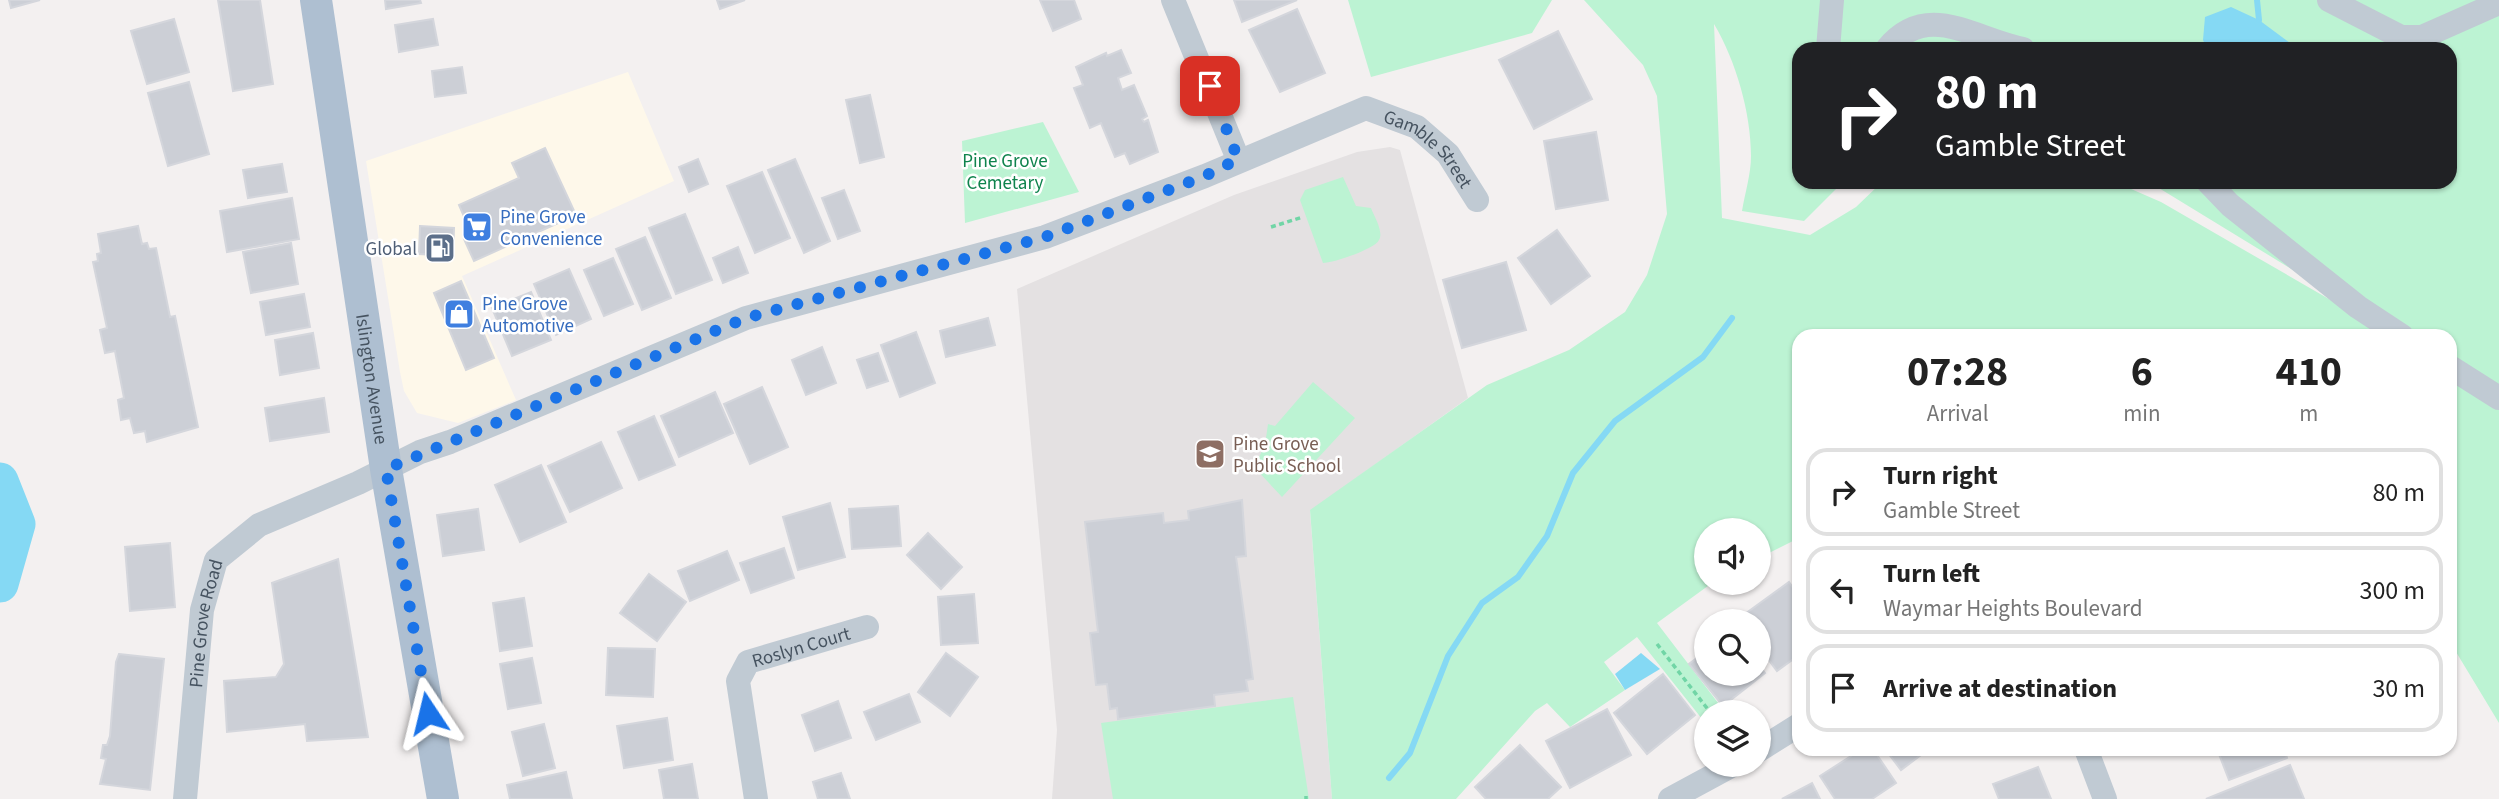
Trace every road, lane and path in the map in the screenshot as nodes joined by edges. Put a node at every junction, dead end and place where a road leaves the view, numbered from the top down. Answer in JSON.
{"nodes":[{"id":1,"x":316,"y":0,"type":"edge"},
{"id":2,"x":1173,"y":0,"type":"edge"},
{"id":3,"x":1832,"y":0,"type":"edge"},
{"id":4,"x":2329,"y":0,"type":"edge"},
{"id":5,"x":2499,"y":3,"type":"edge"},
{"id":6,"x":1829,"y":42,"type":"edge"},
{"id":7,"x":1892,"y":42,"type":"edge"},
{"id":8,"x":2001,"y":42,"type":"edge"},
{"id":9,"x":1238,"y":159,"type":"junction"},
{"id":10,"x":2215,"y":189,"type":"edge"},
{"id":11,"x":1477,"y":200,"type":"dead end"},
{"id":12,"x":1303,"y":217,"type":"dead end"},
{"id":13,"x":1271,"y":227,"type":"dead end"},
{"id":14,"x":2392,"y":329,"type":"edge"},
{"id":15,"x":2457,"y":371,"type":"edge"},
{"id":16,"x":2499,"y":398,"type":"edge"},
{"id":17,"x":386,"y":469,"type":"junction"},
{"id":18,"x":867,"y":627,"type":"dead end"},
{"id":19,"x":1657,"y":644,"type":"dead end"},
{"id":20,"x":1701,"y":700,"type":"edge"},
{"id":21,"x":1792,"y":729,"type":"edge"},
{"id":22,"x":1771,"y":742,"type":"edge"},
{"id":23,"x":2089,"y":756,"type":"edge"},
{"id":24,"x":1711,"y":777,"type":"edge"},
{"id":25,"x":185,"y":799,"type":"edge"},
{"id":26,"x":443,"y":799,"type":"edge"},
{"id":27,"x":756,"y":799,"type":"edge"},
{"id":28,"x":1670,"y":799,"type":"edge"},
{"id":29,"x":2105,"y":799,"type":"edge"}],
"edges":[{"from":1,"to":17,"type":"main road","name":"Islington Avenue"},
{"from":2,"to":9,"type":"street"},
{"from":3,"to":6,"type":"street"},
{"from":4,"to":5,"type":"street"},
{"from":7,"to":8,"type":"street"},
{"from":9,"to":11,"type":"street","name":"Gamble Street"},
{"from":9,"to":17,"type":"street","name":"Gamble Street"},
{"from":10,"to":14,"type":"street"},
{"from":12,"to":13,"type":"path"},
{"from":15,"to":16,"type":"street"},
{"from":17,"to":25,"type":"street","name":"Pine Grove Road"},
{"from":17,"to":26,"type":"main road","name":"Islington Avenue"},
{"from":18,"to":27,"type":"street","name":"Roslyn Court"},
{"from":19,"to":20,"type":"path"},
{"from":21,"to":22,"type":"street"},
{"from":23,"to":29,"type":"street"},
{"from":24,"to":28,"type":"street"}]}
